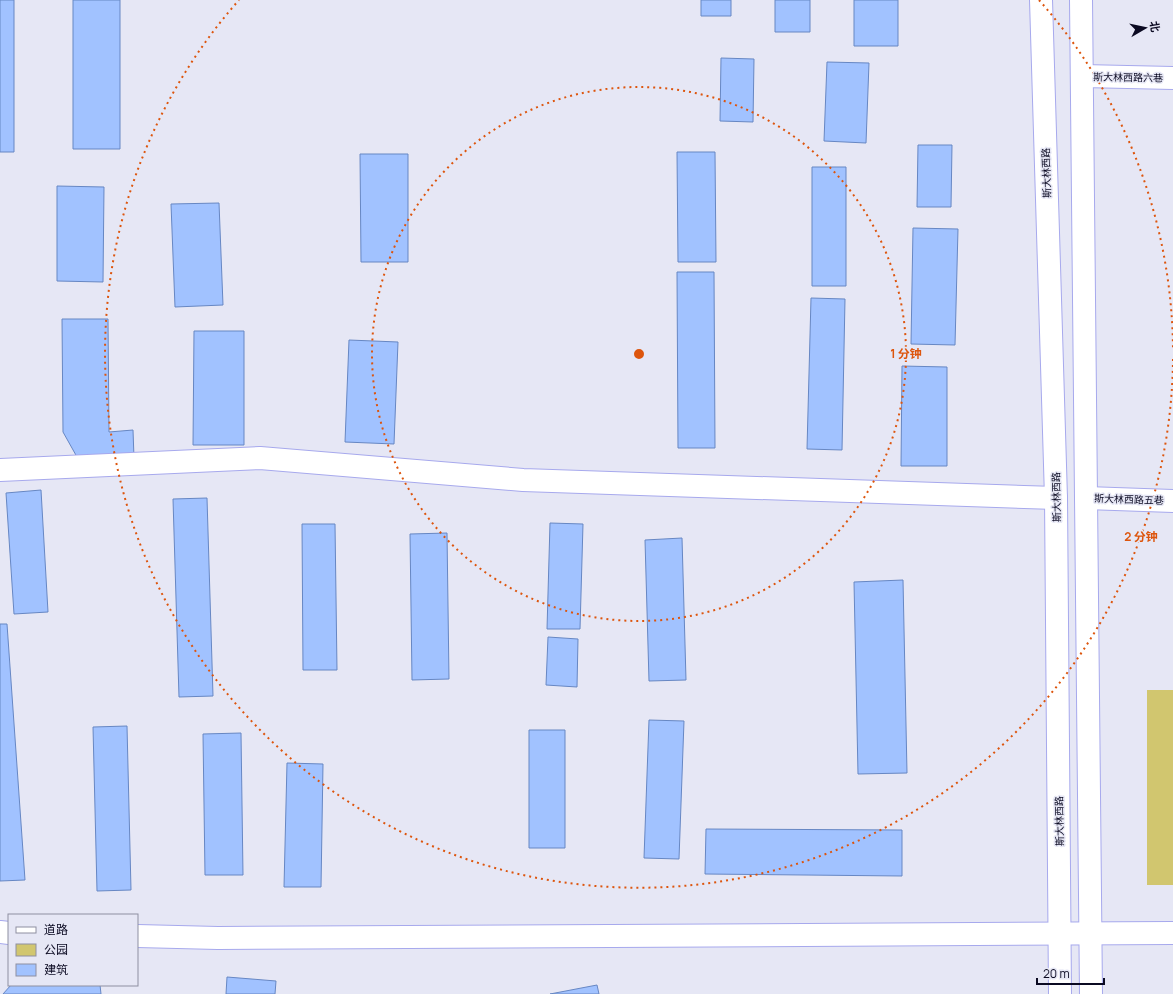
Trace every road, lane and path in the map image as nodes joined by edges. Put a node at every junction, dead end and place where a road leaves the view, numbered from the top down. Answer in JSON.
{"nodes":[{"id":1,"x":1041,"y":0,"type":"edge"},
{"id":2,"x":1081,"y":0,"type":"edge"},
{"id":3,"x":1082,"y":76,"type":"junction"},
{"id":4,"x":1173,"y":78,"type":"edge"},
{"id":5,"x":0,"y":470,"type":"edge"},
{"id":6,"x":1056,"y":498,"type":"junction"},
{"id":7,"x":1086,"y":498,"type":"junction"},
{"id":8,"x":1173,"y":501,"type":"edge"},
{"id":9,"x":1091,"y":933,"type":"junction"},
{"id":10,"x":1060,"y":934,"type":"junction"},
{"id":11,"x":1173,"y":934,"type":"edge"},
{"id":12,"x":138,"y":936,"type":"edge"},
{"id":13,"x":1060,"y":994,"type":"edge"},
{"id":14,"x":1091,"y":994,"type":"edge"}],
"edges":[{"from":1,"to":6,"type":"street","name":"斯大林西路"},
{"from":2,"to":3,"type":"street"},
{"from":3,"to":4,"type":"street","name":"斯大林西路六巷"},
{"from":3,"to":7,"type":"street"},
{"from":5,"to":6,"type":"street"},
{"from":6,"to":10,"type":"street","name":"斯大林西路"},
{"from":7,"to":8,"type":"street","name":"斯大林西路五巷"},
{"from":7,"to":9,"type":"street"},
{"from":9,"to":10,"type":"street"},
{"from":9,"to":11,"type":"street"},
{"from":9,"to":14,"type":"street"},
{"from":10,"to":12,"type":"street"},
{"from":10,"to":13,"type":"street","name":"斯大林西路"}]}
